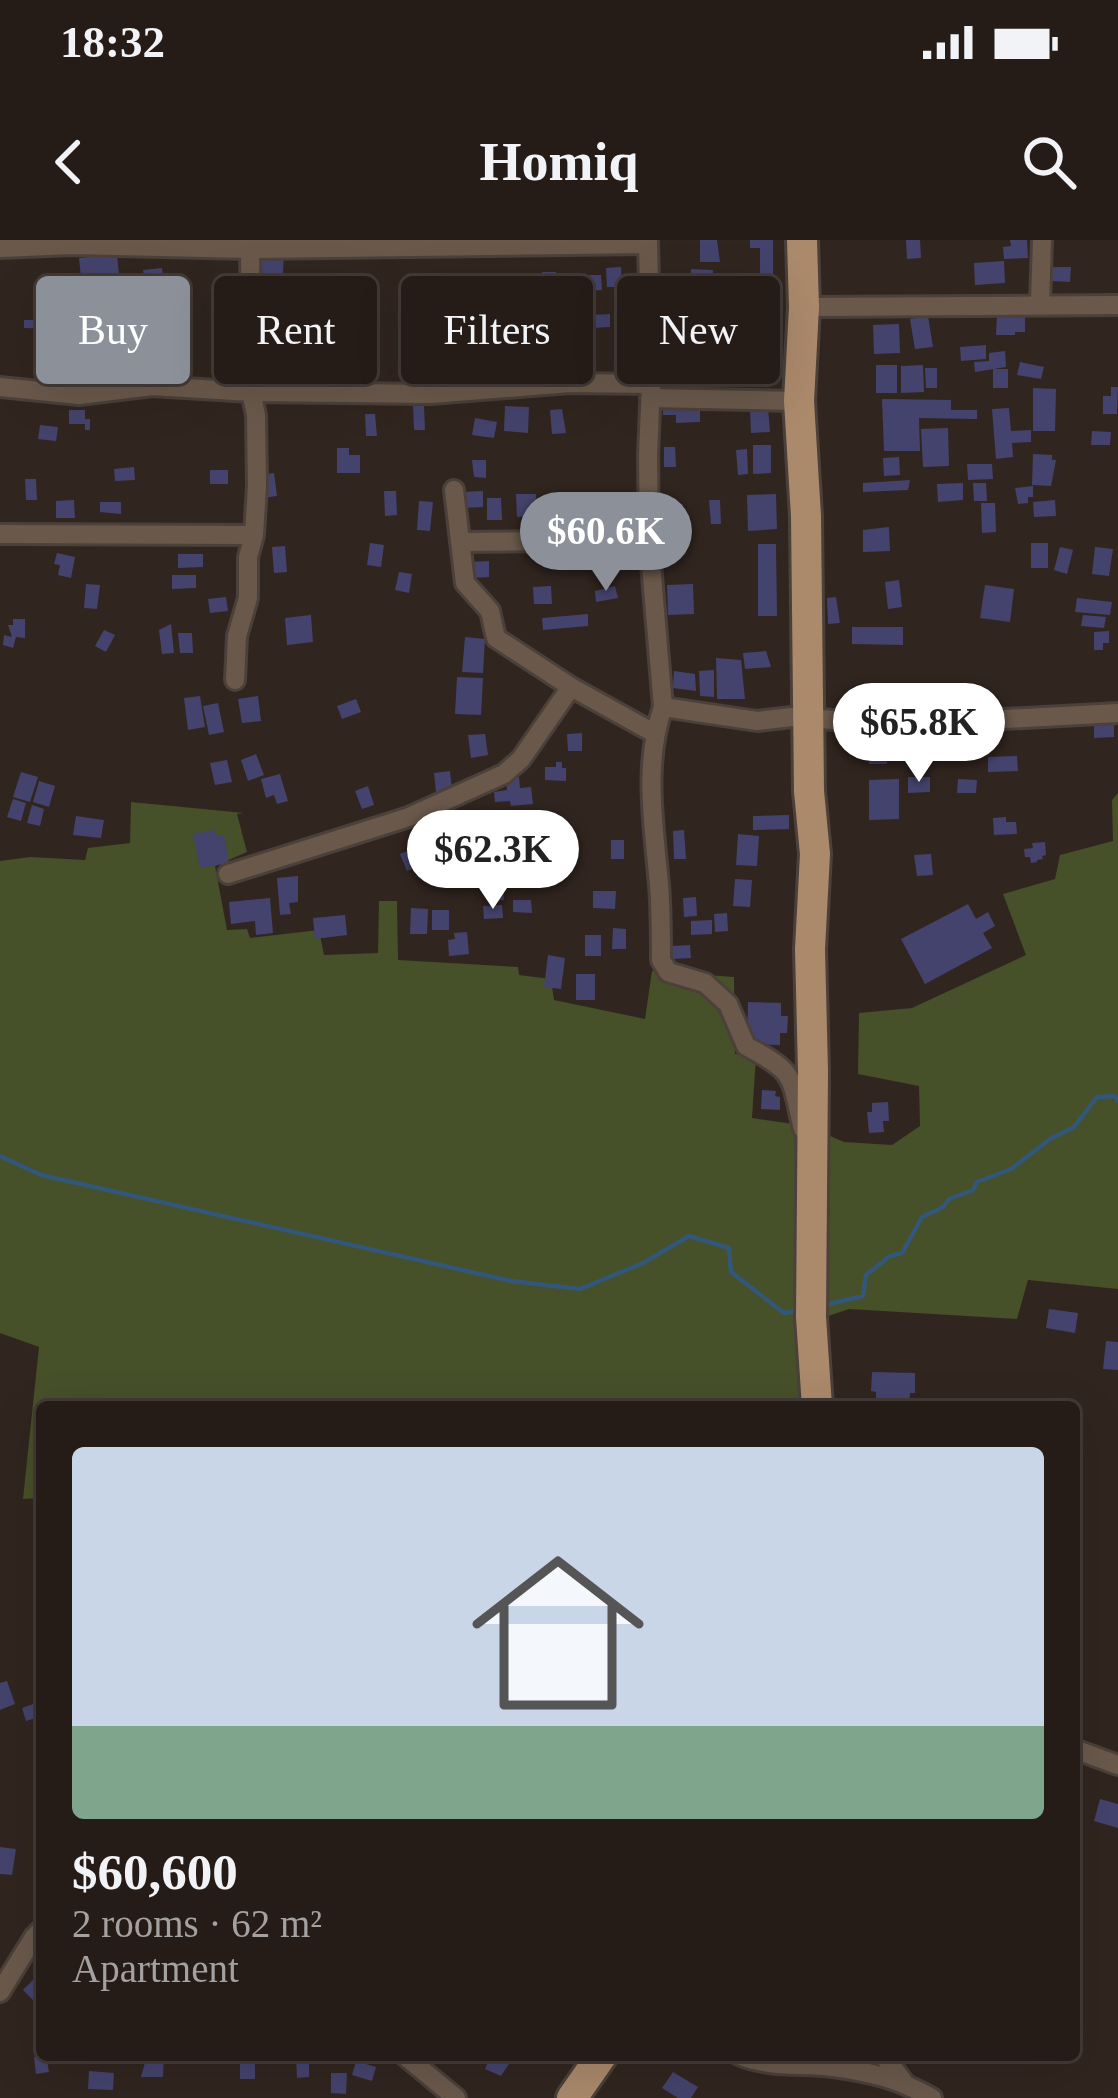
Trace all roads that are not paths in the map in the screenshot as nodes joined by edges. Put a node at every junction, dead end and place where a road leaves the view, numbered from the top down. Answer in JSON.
{"nodes":[{"id":1,"x":802,"y":240,"type":"edge"},
{"id":2,"x":1042,"y":240,"type":"edge"},
{"id":3,"x":648,"y":242,"type":"edge"},
{"id":4,"x":250,"y":245,"type":"edge"},
{"id":5,"x":0,"y":248,"type":"edge"},
{"id":6,"x":1040,"y":305,"type":"junction"},
{"id":7,"x":1118,"y":305,"type":"edge"},
{"id":8,"x":804,"y":307,"type":"junction"},
{"id":9,"x":0,"y":387,"type":"edge"},
{"id":10,"x":651,"y":391,"type":"junction"},
{"id":11,"x":251,"y":392,"type":"junction"},
{"id":12,"x":799,"y":401,"type":"junction"},
{"id":13,"x":454,"y":490,"type":"dead end"},
{"id":14,"x":0,"y":534,"type":"edge"},
{"id":15,"x":254,"y":535,"type":"junction"},
{"id":16,"x":649,"y":540,"type":"junction"},
{"id":17,"x":460,"y":542,"type":"junction"},
{"id":18,"x":235,"y":680,"type":"dead end"},
{"id":19,"x":571,"y":687,"type":"junction"},
{"id":20,"x":663,"y":707,"type":"junction"},
{"id":21,"x":1118,"y":713,"type":"edge"},
{"id":22,"x":808,"y":719,"type":"junction"},
{"id":23,"x":654,"y":733,"type":"junction"},
{"id":24,"x":228,"y":874,"type":"dead end"},
{"id":25,"x":811,"y":1162,"type":"junction"},
{"id":26,"x":817,"y":1401,"type":"edge"},
{"id":27,"x":1080,"y":1751,"type":"edge"},
{"id":28,"x":1118,"y":1765,"type":"edge"},
{"id":29,"x":36,"y":1935,"type":"edge"},
{"id":30,"x":0,"y":1992,"type":"edge"},
{"id":31,"x":411,"y":2061,"type":"edge"},
{"id":32,"x":598,"y":2061,"type":"edge"},
{"id":33,"x":754,"y":2061,"type":"edge"},
{"id":34,"x":889,"y":2061,"type":"edge"},
{"id":35,"x":903,"y":2080,"type":"junction"},
{"id":36,"x":456,"y":2098,"type":"edge"},
{"id":37,"x":572,"y":2098,"type":"edge"},
{"id":38,"x":932,"y":2098,"type":"edge"}],
"edges":[{"from":1,"to":8,"type":"main road"},
{"from":2,"to":6,"type":"street"},
{"from":3,"to":4,"type":"street"},
{"from":3,"to":10,"type":"street"},
{"from":4,"to":5,"type":"street"},
{"from":4,"to":11,"type":"street"},
{"from":6,"to":7,"type":"street"},
{"from":6,"to":8,"type":"street"},
{"from":8,"to":12,"type":"main road"},
{"from":9,"to":11,"type":"street"},
{"from":10,"to":11,"type":"street"},
{"from":10,"to":12,"type":"street"},
{"from":10,"to":16,"type":"street"},
{"from":11,"to":15,"type":"street"},
{"from":12,"to":22,"type":"main road"},
{"from":13,"to":17,"type":"street"},
{"from":14,"to":15,"type":"street"},
{"from":15,"to":18,"type":"street"},
{"from":16,"to":17,"type":"street"},
{"from":16,"to":20,"type":"street"},
{"from":17,"to":19,"type":"street"},
{"from":19,"to":23,"type":"street"},
{"from":19,"to":24,"type":"street"},
{"from":20,"to":22,"type":"street"},
{"from":20,"to":23,"type":"street"},
{"from":21,"to":22,"type":"street"},
{"from":22,"to":25,"type":"main road"},
{"from":23,"to":25,"type":"street"},
{"from":25,"to":26,"type":"main road"},
{"from":27,"to":28,"type":"street"},
{"from":29,"to":30,"type":"street"},
{"from":31,"to":36,"type":"street"},
{"from":32,"to":37,"type":"main road"},
{"from":33,"to":35,"type":"street"},
{"from":34,"to":35,"type":"street"},
{"from":35,"to":38,"type":"street"}]}
